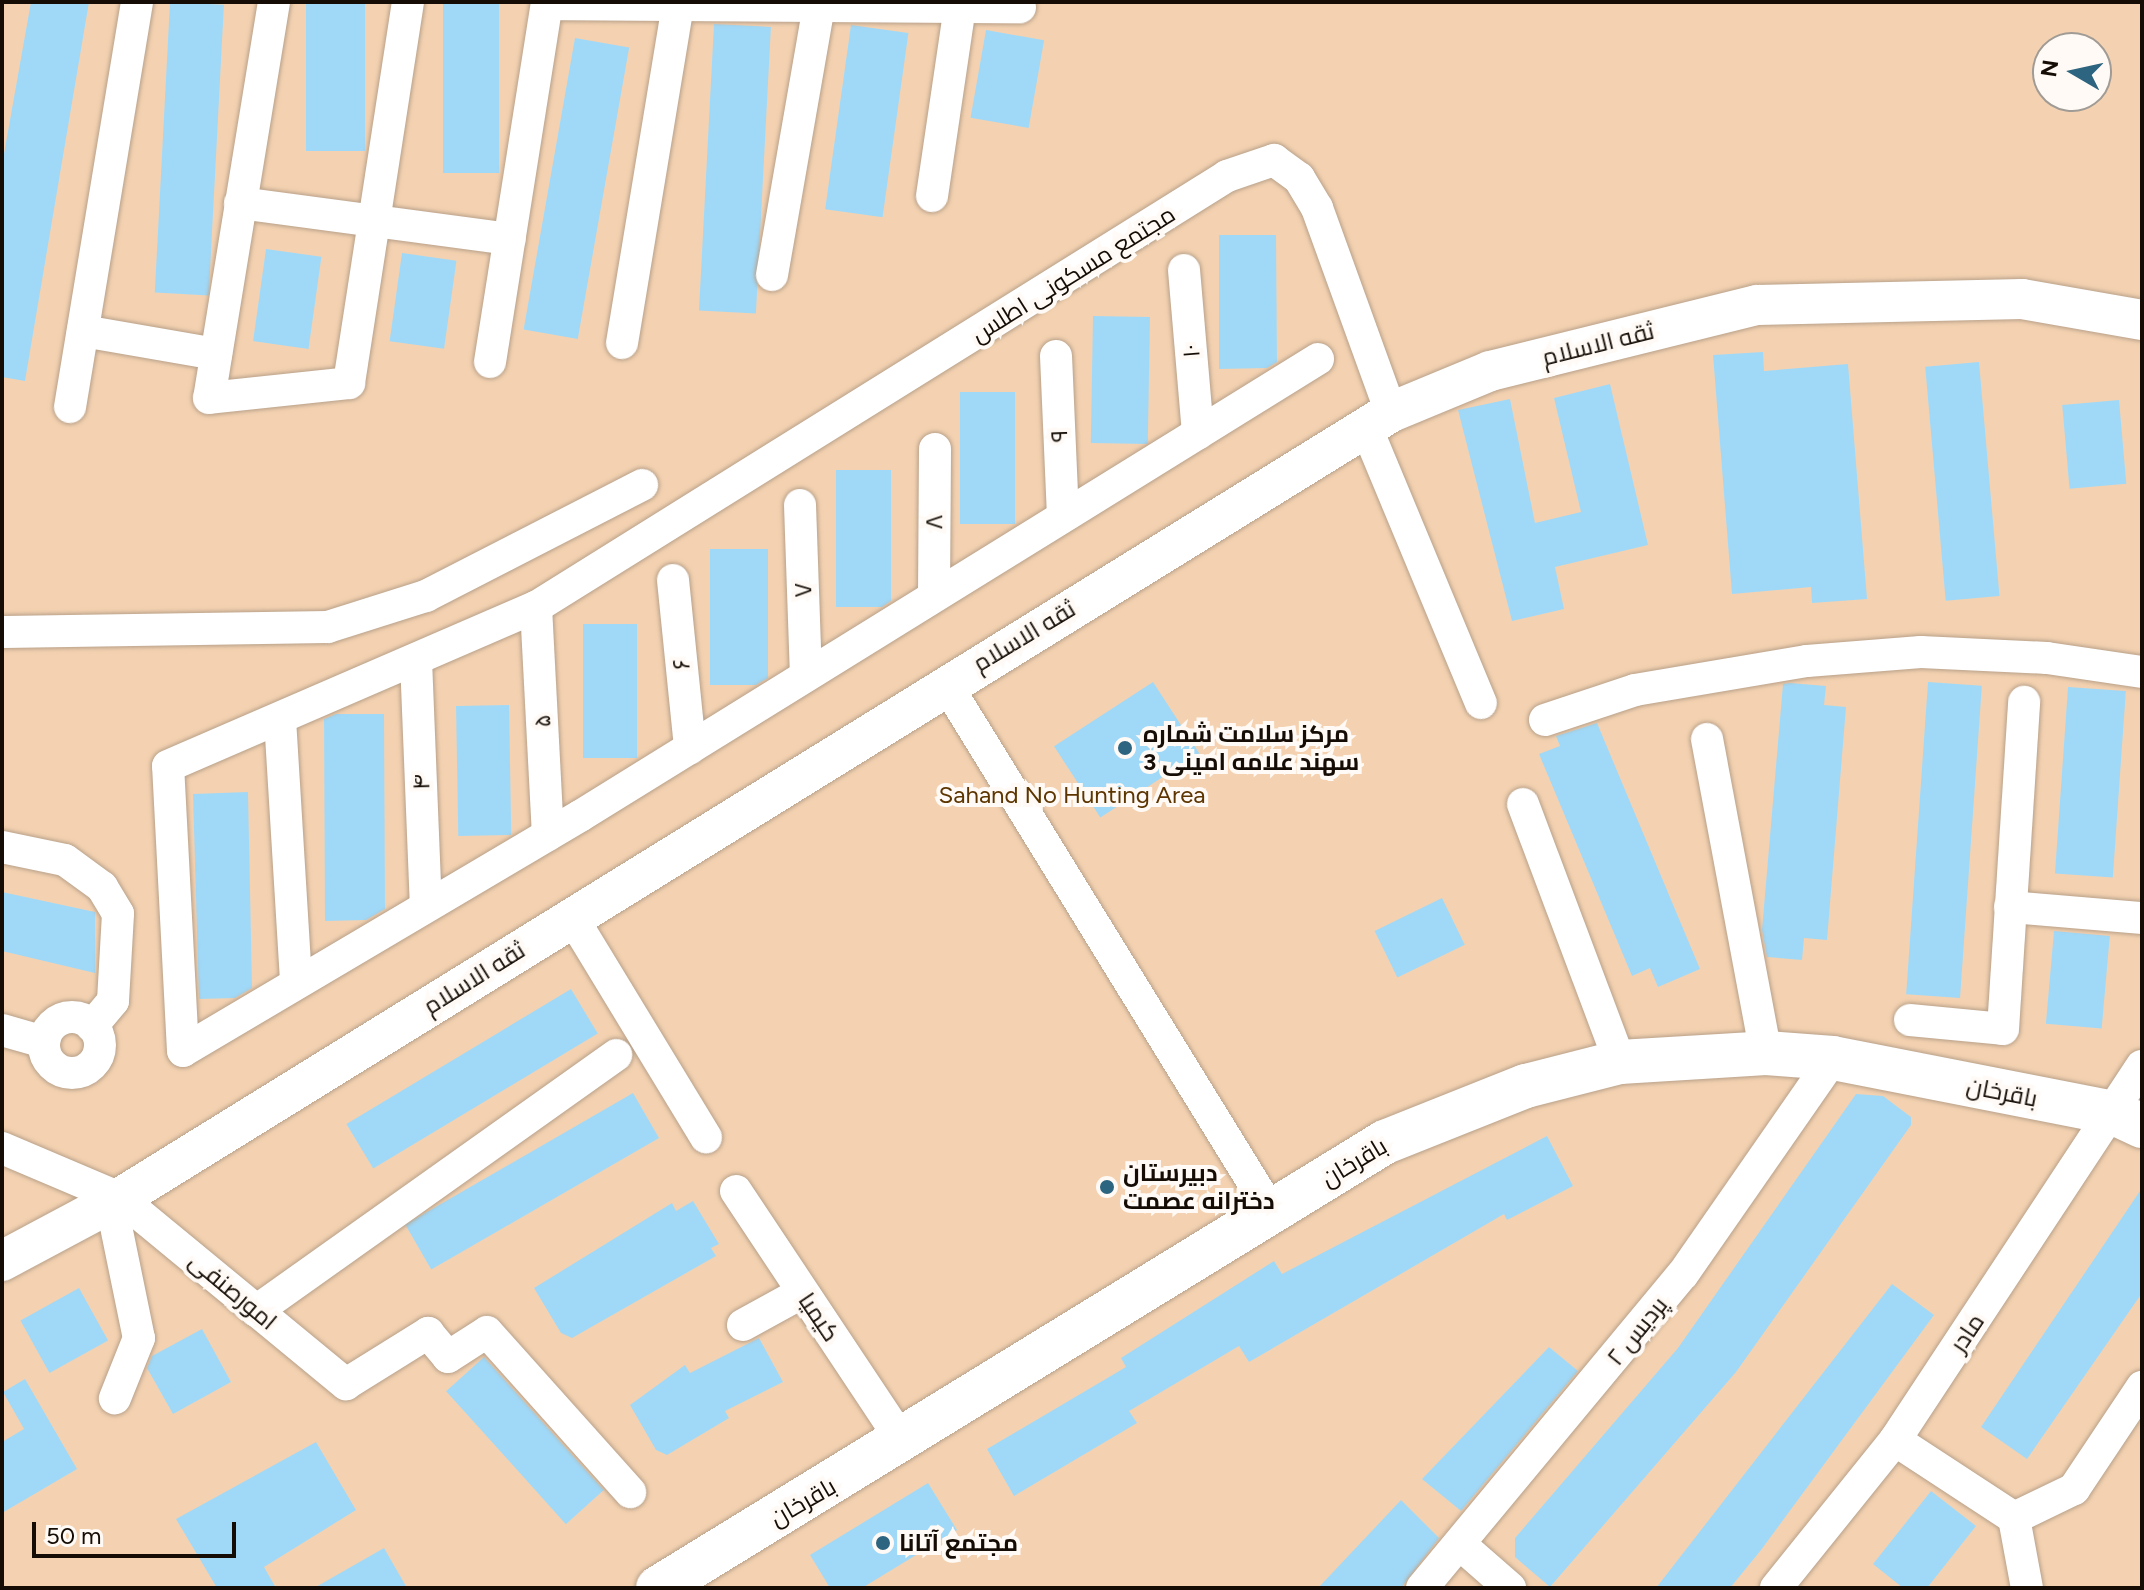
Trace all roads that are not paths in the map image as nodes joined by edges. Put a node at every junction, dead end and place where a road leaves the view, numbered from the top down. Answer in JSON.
{"nodes":[{"id":1,"x":137,"y":2,"type":"edge"},
{"id":2,"x":274,"y":2,"type":"edge"},
{"id":3,"x":408,"y":2,"type":"edge"},
{"id":4,"x":678,"y":5,"type":"junction"},
{"id":5,"x":819,"y":6,"type":"junction"},
{"id":6,"x":960,"y":6,"type":"junction"},
{"id":7,"x":1020,"y":7,"type":"dead end"},
{"id":8,"x":932,"y":196,"type":"dead end"},
{"id":9,"x":240,"y":203,"type":"junction"},
{"id":10,"x":375,"y":221,"type":"junction"},
{"id":11,"x":510,"y":239,"type":"junction"},
{"id":12,"x":1184,"y":270,"type":"dead end"},
{"id":13,"x":772,"y":275,"type":"dead end"},
{"id":14,"x":2142,"y":320,"type":"edge"},
{"id":15,"x":83,"y":331,"type":"junction"},
{"id":16,"x":622,"y":343,"type":"dead end"},
{"id":17,"x":216,"y":354,"type":"junction"},
{"id":18,"x":1056,"y":356,"type":"dead end"},
{"id":19,"x":1318,"y":359,"type":"dead end"},
{"id":20,"x":490,"y":362,"type":"dead end"},
{"id":21,"x":70,"y":407,"type":"dead end"},
{"id":22,"x":1379,"y":420,"type":"junction"},
{"id":23,"x":1198,"y":433,"type":"junction"},
{"id":24,"x":935,"y":449,"type":"dead end"},
{"id":25,"x":642,"y":485,"type":"dead end"},
{"id":26,"x":800,"y":505,"type":"dead end"},
{"id":27,"x":1063,"y":516,"type":"junction"},
{"id":28,"x":673,"y":580,"type":"dead end"},
{"id":29,"x":934,"y":595,"type":"junction"},
{"id":30,"x":536,"y":607,"type":"junction"},
{"id":31,"x":2,"y":632,"type":"edge"},
{"id":32,"x":416,"y":660,"type":"junction"},
{"id":33,"x":2142,"y":672,"type":"edge"},
{"id":34,"x":806,"y":675,"type":"junction"},
{"id":35,"x":946,"y":684,"type":"junction"},
{"id":36,"x":2024,"y":702,"type":"dead end"},
{"id":37,"x":1481,"y":703,"type":"dead end"},
{"id":38,"x":280,"y":719,"type":"junction"},
{"id":39,"x":1545,"y":720,"type":"dead end"},
{"id":40,"x":1707,"y":739,"type":"dead end"},
{"id":41,"x":690,"y":748,"type":"junction"},
{"id":42,"x":1523,"y":804,"type":"dead end"},
{"id":43,"x":548,"y":835,"type":"junction"},
{"id":44,"x":2,"y":847,"type":"edge"},
{"id":45,"x":426,"y":904,"type":"junction"},
{"id":46,"x":2010,"y":907,"type":"junction"},
{"id":47,"x":572,"y":917,"type":"junction"},
{"id":48,"x":2142,"y":918,"type":"edge"},
{"id":49,"x":296,"y":983,"type":"junction"},
{"id":50,"x":1910,"y":1020,"type":"dead end"},
{"id":51,"x":92,"y":1026,"type":"junction"},
{"id":52,"x":2,"y":1030,"type":"edge"},
{"id":53,"x":44,"y":1042,"type":"junction"},
{"id":54,"x":1766,"y":1053,"type":"junction"},
{"id":55,"x":616,"y":1055,"type":"dead end"},
{"id":56,"x":1833,"y":1058,"type":"junction"},
{"id":57,"x":1620,"y":1062,"type":"junction"},
{"id":58,"x":2142,"y":1066,"type":"edge"},
{"id":59,"x":2128,"y":1120,"type":"edge"},
{"id":60,"x":706,"y":1137,"type":"dead end"},
{"id":61,"x":2,"y":1148,"type":"edge"},
{"id":62,"x":736,"y":1191,"type":"dead end"},
{"id":63,"x":115,"y":1200,"type":"junction"},
{"id":64,"x":1272,"y":1213,"type":"junction"},
{"id":65,"x":2,"y":1261,"type":"edge"},
{"id":66,"x":803,"y":1292,"type":"junction"},
{"id":67,"x":256,"y":1311,"type":"junction"},
{"id":68,"x":743,"y":1325,"type":"dead end"},
{"id":69,"x":2142,"y":1387,"type":"edge"},
{"id":70,"x":115,"y":1398,"type":"dead end"},
{"id":71,"x":1895,"y":1440,"type":"junction"},
{"id":72,"x":903,"y":1442,"type":"junction"},
{"id":73,"x":630,"y":1492,"type":"dead end"},
{"id":74,"x":2014,"y":1518,"type":"junction"},
{"id":75,"x":753,"y":1531,"type":"junction"},
{"id":76,"x":1462,"y":1546,"type":"junction"},
{"id":77,"x":658,"y":1588,"type":"edge"},
{"id":78,"x":717,"y":1588,"type":"edge"},
{"id":79,"x":1422,"y":1588,"type":"edge"},
{"id":80,"x":1510,"y":1588,"type":"edge"},
{"id":81,"x":1776,"y":1588,"type":"edge"},
{"id":82,"x":2027,"y":1588,"type":"edge"}],
"edges":[{"from":1,"to":15,"type":"street"},
{"from":2,"to":9,"type":"street"},
{"from":3,"to":10,"type":"street"},
{"from":4,"to":5,"type":"street"},
{"from":4,"to":11,"type":"street"},
{"from":4,"to":16,"type":"street"},
{"from":5,"to":6,"type":"street"},
{"from":5,"to":13,"type":"street"},
{"from":6,"to":7,"type":"street"},
{"from":6,"to":8,"type":"street"},
{"from":9,"to":10,"type":"street"},
{"from":9,"to":17,"type":"street"},
{"from":10,"to":11,"type":"street"},
{"from":10,"to":17,"type":"street"},
{"from":11,"to":20,"type":"street"},
{"from":12,"to":23,"type":"street","name":"۱۰"},
{"from":14,"to":22,"type":"street","name":"ثقه الاسلام"},
{"from":15,"to":17,"type":"street"},
{"from":15,"to":21,"type":"street"},
{"from":18,"to":27,"type":"street","name":"۹"},
{"from":19,"to":23,"type":"street"},
{"from":22,"to":30,"type":"street","name":"مجتمع مسکونی اطلس"},
{"from":22,"to":35,"type":"street","name":"ثقه الاسلام"},
{"from":22,"to":37,"type":"street"},
{"from":23,"to":27,"type":"street"},
{"from":24,"to":29,"type":"street","name":"۸"},
{"from":25,"to":31,"type":"street"},
{"from":26,"to":34,"type":"street","name":"۷"},
{"from":27,"to":29,"type":"street"},
{"from":28,"to":41,"type":"street","name":"۶"},
{"from":29,"to":34,"type":"street"},
{"from":30,"to":32,"type":"street"},
{"from":30,"to":43,"type":"street","name":"۵"},
{"from":32,"to":38,"type":"street"},
{"from":32,"to":45,"type":"street","name":"۴"},
{"from":33,"to":39,"type":"street"},
{"from":34,"to":41,"type":"street"},
{"from":35,"to":47,"type":"street","name":"ثقه الاسلام"},
{"from":35,"to":64,"type":"street"},
{"from":36,"to":46,"type":"street"},
{"from":38,"to":49,"type":"street"},
{"from":38,"to":49,"type":"street"},
{"from":40,"to":54,"type":"street"},
{"from":41,"to":43,"type":"street"},
{"from":42,"to":57,"type":"street"},
{"from":43,"to":45,"type":"street"},
{"from":44,"to":51,"type":"street"},
{"from":45,"to":49,"type":"street"},
{"from":46,"to":48,"type":"street"},
{"from":46,"to":50,"type":"street"},
{"from":47,"to":60,"type":"street"},
{"from":47,"to":63,"type":"street","name":"ثقه الاسلام"},
{"from":51,"to":53,"type":"street"},
{"from":51,"to":53,"type":"street"},
{"from":52,"to":53,"type":"street"},
{"from":54,"to":56,"type":"main road","name":"باقرخان"},
{"from":54,"to":57,"type":"main road","name":"باقرخان"},
{"from":55,"to":67,"type":"street"},
{"from":56,"to":59,"type":"main road","name":"باقرخان"},
{"from":56,"to":76,"type":"street","name":"پردیس ۲"},
{"from":57,"to":64,"type":"main road","name":"باقرخان"},
{"from":58,"to":59,"type":"street","name":"مادر"},
{"from":59,"to":71,"type":"street","name":"مادر"},
{"from":61,"to":63,"type":"street","name":"امورصنفی"},
{"from":62,"to":66,"type":"street","name":"کیمیا"},
{"from":63,"to":65,"type":"street","name":"ثقه الاسلام"},
{"from":63,"to":67,"type":"street","name":"امورصنفی"},
{"from":63,"to":70,"type":"street"},
{"from":64,"to":72,"type":"main road","name":"باقرخان"},
{"from":66,"to":68,"type":"street"},
{"from":66,"to":72,"type":"street","name":"کیمیا"},
{"from":67,"to":73,"type":"street","name":"امورصنفی"},
{"from":69,"to":74,"type":"street"},
{"from":71,"to":74,"type":"street"},
{"from":71,"to":81,"type":"street","name":"مادر"},
{"from":72,"to":75,"type":"main road","name":"باقرخان"},
{"from":74,"to":82,"type":"street"},
{"from":75,"to":77,"type":"main road","name":"باقرخان"},
{"from":75,"to":78,"type":"main road"},
{"from":76,"to":79,"type":"street","name":"پردیس ۲"},
{"from":76,"to":80,"type":"street"}]}
